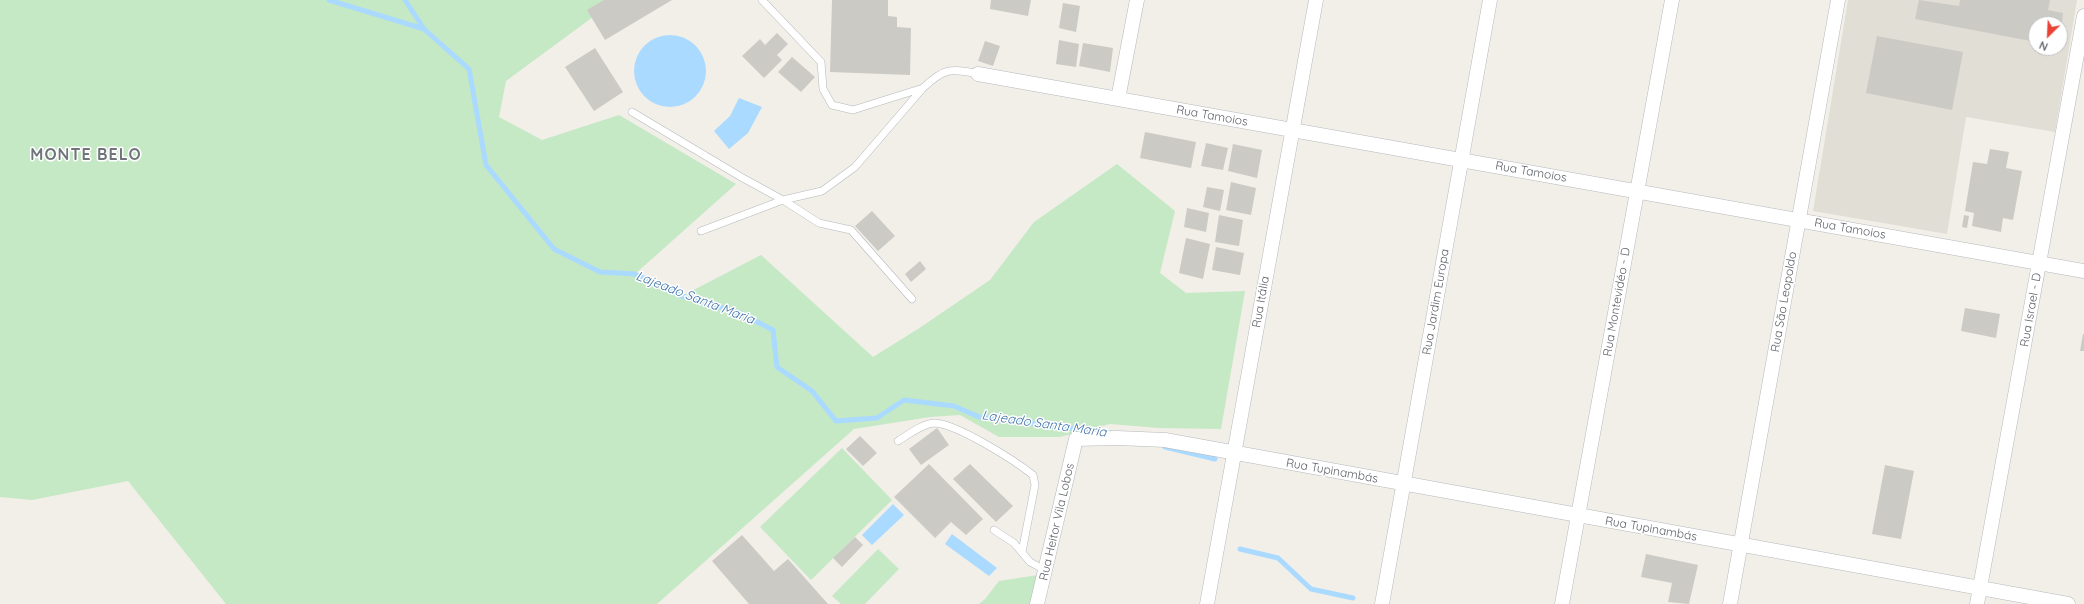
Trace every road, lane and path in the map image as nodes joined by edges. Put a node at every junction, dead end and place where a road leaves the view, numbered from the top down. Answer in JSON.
{"nodes":[{"id":1,"x":762,"y":0,"type":"edge"},
{"id":2,"x":1136,"y":0,"type":"edge"},
{"id":3,"x":1316,"y":0,"type":"edge"},
{"id":4,"x":1490,"y":0,"type":"edge"},
{"id":5,"x":1672,"y":0,"type":"edge"},
{"id":6,"x":1838,"y":0,"type":"edge"},
{"id":7,"x":2084,"y":16,"type":"edge"},
{"id":8,"x":978,"y":74,"type":"joint"},
{"id":9,"x":922,"y":88,"type":"junction"},
{"id":10,"x":1118,"y":99,"type":"junction"},
{"id":11,"x":632,"y":112,"type":"dead end"},
{"id":12,"x":1292,"y":130,"type":"junction"},
{"id":13,"x":1461,"y":160,"type":"junction"},
{"id":14,"x":1637,"y":191,"type":"junction"},
{"id":15,"x":783,"y":200,"type":"junction"},
{"id":16,"x":1799,"y":220,"type":"junction"},
{"id":17,"x":701,"y":231,"type":"dead end"},
{"id":18,"x":2039,"y":262,"type":"junction"},
{"id":19,"x":2084,"y":271,"type":"edge"},
{"id":20,"x":912,"y":299,"type":"dead end"},
{"id":21,"x":1076,"y":439,"type":"joint"},
{"id":22,"x":898,"y":441,"type":"dead end"},
{"id":23,"x":1234,"y":453,"type":"junction"},
{"id":24,"x":1403,"y":484,"type":"junction"},
{"id":25,"x":1579,"y":515,"type":"junction"},
{"id":26,"x":994,"y":530,"type":"dead end"},
{"id":27,"x":1741,"y":545,"type":"junction"},
{"id":28,"x":1022,"y":552,"type":"junction"},
{"id":29,"x":1045,"y":570,"type":"junction"},
{"id":30,"x":1980,"y":588,"type":"junction"},
{"id":31,"x":1037,"y":604,"type":"edge"},
{"id":32,"x":1207,"y":604,"type":"edge"},
{"id":33,"x":1382,"y":604,"type":"edge"},
{"id":34,"x":1562,"y":604,"type":"edge"},
{"id":35,"x":1730,"y":604,"type":"edge"},
{"id":36,"x":1977,"y":604,"type":"edge"},
{"id":37,"x":2068,"y":604,"type":"edge"}],
"edges":[{"from":1,"to":9,"type":"lane"},
{"from":2,"to":10,"type":"street"},
{"from":3,"to":12,"type":"street","name":"Rua Itália"},
{"from":4,"to":13,"type":"street","name":"Rua Jardim Europa"},
{"from":5,"to":14,"type":"street","name":"Rua Montevidéo - D"},
{"from":6,"to":16,"type":"street","name":"Rua São Leopoldo"},
{"from":7,"to":18,"type":"street","name":"Rua Israel - D"},
{"from":8,"to":9,"type":"lane"},
{"from":8,"to":10,"type":"street","name":"Rua Tamoios"},
{"from":9,"to":15,"type":"lane"},
{"from":10,"to":12,"type":"street","name":"Rua Tamoios"},
{"from":11,"to":15,"type":"lane"},
{"from":12,"to":13,"type":"street","name":"Rua Tamoios"},
{"from":12,"to":23,"type":"street","name":"Rua Itália"},
{"from":13,"to":14,"type":"street","name":"Rua Tamoios"},
{"from":13,"to":24,"type":"street","name":"Rua Jardim Europa"},
{"from":14,"to":16,"type":"street","name":"Rua Tamoios"},
{"from":14,"to":25,"type":"street","name":"Rua Montevidéo - D"},
{"from":15,"to":17,"type":"lane"},
{"from":15,"to":20,"type":"lane"},
{"from":16,"to":18,"type":"street","name":"Rua Tamoios"},
{"from":16,"to":27,"type":"street","name":"Rua São Leopoldo"},
{"from":18,"to":19,"type":"street","name":"Rua Tamoios"},
{"from":18,"to":30,"type":"street","name":"Rua Israel - D"},
{"from":21,"to":23,"type":"street","name":"Rua Tupinambás"},
{"from":21,"to":29,"type":"street","name":"Rua Heitor Vila Lobos"},
{"from":22,"to":28,"type":"lane"},
{"from":23,"to":24,"type":"street","name":"Rua Tupinambás"},
{"from":23,"to":32,"type":"street","name":"Rua Itália"},
{"from":24,"to":25,"type":"street","name":"Rua Tupinambás"},
{"from":24,"to":33,"type":"street","name":"Rua Jardim Europa"},
{"from":25,"to":27,"type":"street","name":"Rua Tupinambás"},
{"from":25,"to":34,"type":"street","name":"Rua Montevidéo - D"},
{"from":26,"to":28,"type":"lane"},
{"from":27,"to":30,"type":"street","name":"Rua Tupinambás"},
{"from":27,"to":35,"type":"street","name":"Rua São Leopoldo"},
{"from":28,"to":29,"type":"lane"},
{"from":29,"to":31,"type":"street","name":"Rua Heitor Vila Lobos"},
{"from":30,"to":36,"type":"street","name":"Rua Israel - D"},
{"from":30,"to":37,"type":"street","name":"Rua Tupinambás"}]}
